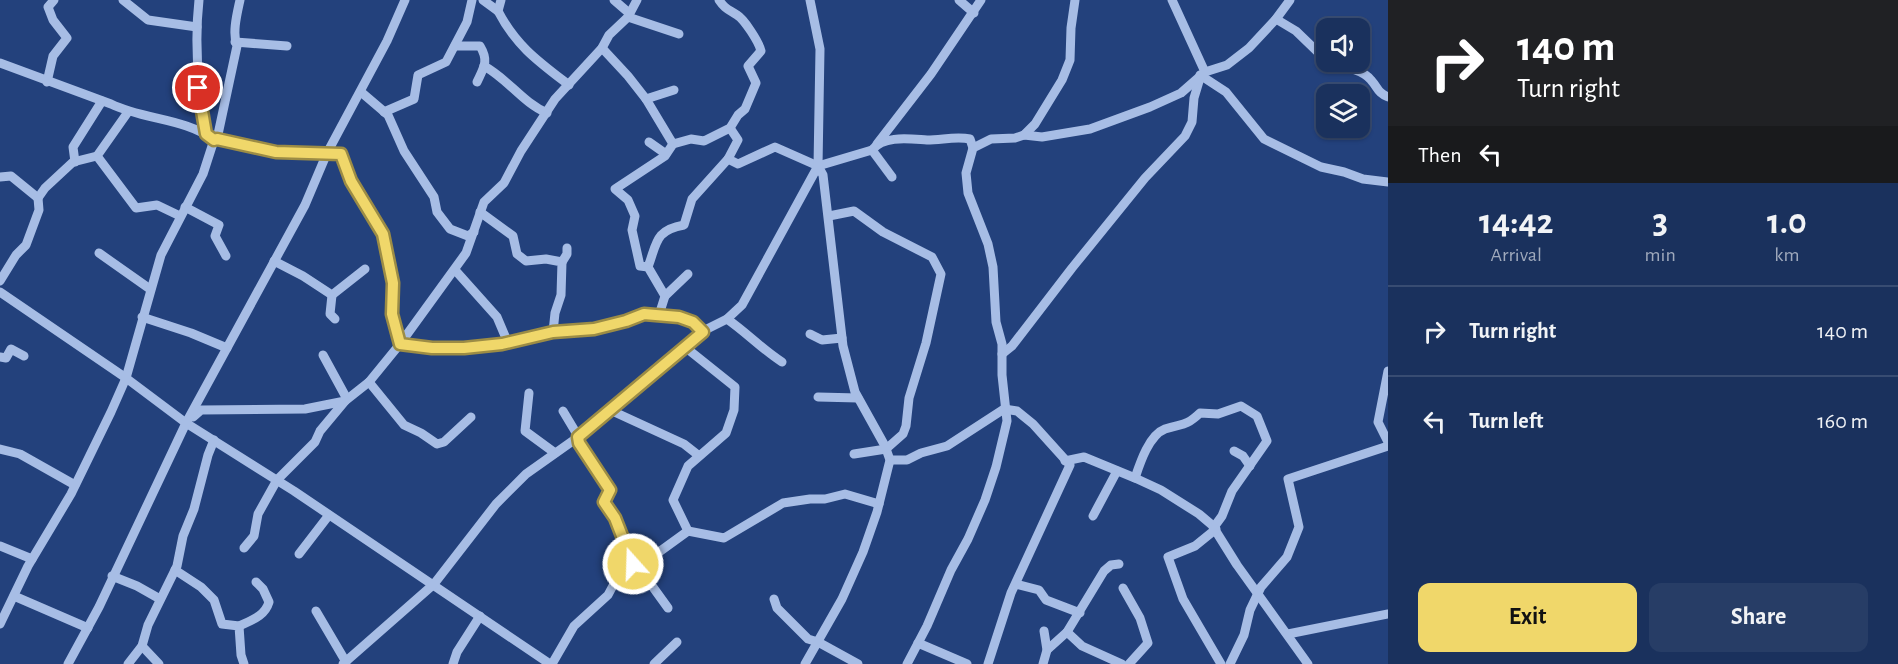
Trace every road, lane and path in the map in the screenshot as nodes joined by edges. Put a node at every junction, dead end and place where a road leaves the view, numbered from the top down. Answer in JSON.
{"nodes":[{"id":1,"x":54,"y":0,"type":"edge"},
{"id":2,"x":123,"y":0,"type":"edge"},
{"id":3,"x":199,"y":0,"type":"edge"},
{"id":4,"x":240,"y":0,"type":"edge"},
{"id":5,"x":405,"y":0,"type":"edge"},
{"id":6,"x":472,"y":0,"type":"edge"},
{"id":7,"x":483,"y":0,"type":"edge"},
{"id":8,"x":501,"y":0,"type":"edge"},
{"id":9,"x":614,"y":0,"type":"edge"},
{"id":10,"x":637,"y":0,"type":"edge"},
{"id":11,"x":719,"y":0,"type":"edge"},
{"id":12,"x":810,"y":0,"type":"edge"},
{"id":13,"x":959,"y":0,"type":"edge"},
{"id":14,"x":981,"y":0,"type":"edge"},
{"id":15,"x":1075,"y":0,"type":"edge"},
{"id":16,"x":1172,"y":0,"type":"edge"},
{"id":17,"x":1290,"y":0,"type":"edge"},
{"id":18,"x":498,"y":11,"type":"junction"},
{"id":19,"x":974,"y":13,"type":"junction"},
{"id":20,"x":628,"y":15,"type":"junction"},
{"id":21,"x":1276,"y":19,"type":"junction"},
{"id":22,"x":197,"y":27,"type":"junction"},
{"id":23,"x":679,"y":34,"type":"dead end"},
{"id":24,"x":235,"y":42,"type":"junction"},
{"id":25,"x":287,"y":46,"type":"dead end"},
{"id":26,"x":455,"y":46,"type":"junction"},
{"id":27,"x":602,"y":48,"type":"junction"},
{"id":28,"x":1316,"y":50,"type":"edge"},
{"id":29,"x":0,"y":63,"type":"edge"},
{"id":30,"x":484,"y":66,"type":"junction"},
{"id":31,"x":1359,"y":72,"type":"edge"},
{"id":32,"x":1203,"y":74,"type":"junction"},
{"id":33,"x":47,"y":82,"type":"junction"},
{"id":34,"x":477,"y":82,"type":"dead end"},
{"id":35,"x":569,"y":85,"type":"junction"},
{"id":36,"x":185,"y":88,"type":"dead end"},
{"id":37,"x":198,"y":88,"type":"junction"},
{"id":38,"x":674,"y":90,"type":"dead end"},
{"id":39,"x":361,"y":92,"type":"junction"},
{"id":40,"x":1388,"y":97,"type":"edge"},
{"id":41,"x":646,"y":99,"type":"junction"},
{"id":42,"x":102,"y":101,"type":"junction"},
{"id":43,"x":128,"y":112,"type":"junction"},
{"id":44,"x":384,"y":112,"type":"junction"},
{"id":45,"x":547,"y":113,"type":"junction"},
{"id":46,"x":730,"y":128,"type":"junction"},
{"id":47,"x":206,"y":134,"type":"junction"},
{"id":48,"x":1024,"y":135,"type":"junction"},
{"id":49,"x":216,"y":139,"type":"junction"},
{"id":50,"x":649,"y":142,"type":"dead end"},
{"id":51,"x":673,"y":144,"type":"junction"},
{"id":52,"x":874,"y":147,"type":"junction"},
{"id":53,"x":973,"y":148,"type":"junction"},
{"id":54,"x":327,"y":153,"type":"junction"},
{"id":55,"x":666,"y":154,"type":"junction"},
{"id":56,"x":98,"y":156,"type":"junction"},
{"id":57,"x":728,"y":159,"type":"junction"},
{"id":58,"x":75,"y":162,"type":"junction"},
{"id":59,"x":818,"y":166,"type":"junction"},
{"id":60,"x":0,"y":177,"type":"edge"},
{"id":61,"x":892,"y":177,"type":"dead end"},
{"id":62,"x":1388,"y":182,"type":"edge"},
{"id":63,"x":38,"y":198,"type":"junction"},
{"id":64,"x":183,"y":212,"type":"junction"},
{"id":65,"x":480,"y":212,"type":"junction"},
{"id":66,"x":829,"y":216,"type":"junction"},
{"id":67,"x":474,"y":232,"type":"junction"},
{"id":68,"x":567,"y":248,"type":"dead end"},
{"id":69,"x":99,"y":253,"type":"dead end"},
{"id":70,"x":226,"y":256,"type":"dead end"},
{"id":71,"x":274,"y":261,"type":"junction"},
{"id":72,"x":562,"y":262,"type":"junction"},
{"id":73,"x":648,"y":267,"type":"junction"},
{"id":74,"x":365,"y":269,"type":"dead end"},
{"id":75,"x":455,"y":270,"type":"junction"},
{"id":76,"x":688,"y":274,"type":"dead end"},
{"id":77,"x":0,"y":281,"type":"edge"},
{"id":78,"x":150,"y":289,"type":"junction"},
{"id":79,"x":0,"y":292,"type":"edge"},
{"id":80,"x":332,"y":295,"type":"junction"},
{"id":81,"x":664,"y":296,"type":"junction"},
{"id":82,"x":660,"y":315,"type":"junction"},
{"id":83,"x":142,"y":317,"type":"junction"},
{"id":84,"x":335,"y":319,"type":"dead end"},
{"id":85,"x":727,"y":319,"type":"junction"},
{"id":86,"x":553,"y":332,"type":"junction"},
{"id":87,"x":703,"y":332,"type":"junction"},
{"id":88,"x":810,"y":334,"type":"dead end"},
{"id":89,"x":842,"y":338,"type":"junction"},
{"id":90,"x":508,"y":343,"type":"junction"},
{"id":91,"x":400,"y":344,"type":"junction"},
{"id":92,"x":685,"y":347,"type":"junction"},
{"id":93,"x":227,"y":348,"type":"junction"},
{"id":94,"x":1002,"y":354,"type":"junction"},
{"id":95,"x":324,"y":355,"type":"dead end"},
{"id":96,"x":24,"y":356,"type":"dead end"},
{"id":97,"x":0,"y":357,"type":"edge"},
{"id":98,"x":782,"y":362,"type":"dead end"},
{"id":99,"x":1388,"y":372,"type":"edge"},
{"id":100,"x":126,"y":378,"type":"junction"},
{"id":101,"x":369,"y":382,"type":"junction"},
{"id":102,"x":529,"y":393,"type":"dead end"},
{"id":103,"x":818,"y":397,"type":"dead end"},
{"id":104,"x":858,"y":398,"type":"junction"},
{"id":105,"x":346,"y":400,"type":"junction"},
{"id":106,"x":1005,"y":409,"type":"junction"},
{"id":107,"x":610,"y":410,"type":"junction"},
{"id":108,"x":563,"y":411,"type":"dead end"},
{"id":109,"x":471,"y":417,"type":"dead end"},
{"id":110,"x":186,"y":423,"type":"junction"},
{"id":111,"x":578,"y":437,"type":"junction"},
{"id":112,"x":214,"y":440,"type":"junction"},
{"id":113,"x":1388,"y":444,"type":"edge"},
{"id":114,"x":0,"y":449,"type":"edge"},
{"id":115,"x":886,"y":449,"type":"junction"},
{"id":116,"x":1234,"y":451,"type":"dead end"},
{"id":117,"x":555,"y":453,"type":"junction"},
{"id":118,"x":854,"y":454,"type":"dead end"},
{"id":119,"x":698,"y":455,"type":"junction"},
{"id":120,"x":890,"y":460,"type":"junction"},
{"id":121,"x":1065,"y":461,"type":"junction"},
{"id":122,"x":1250,"y":466,"type":"junction"},
{"id":123,"x":1118,"y":471,"type":"junction"},
{"id":124,"x":1135,"y":478,"type":"junction"},
{"id":125,"x":277,"y":480,"type":"junction"},
{"id":126,"x":75,"y":485,"type":"junction"},
{"id":127,"x":879,"y":504,"type":"junction"},
{"id":128,"x":329,"y":515,"type":"junction"},
{"id":129,"x":1093,"y":516,"type":"dead end"},
{"id":130,"x":1215,"y":528,"type":"junction"},
{"id":131,"x":688,"y":531,"type":"junction"},
{"id":132,"x":0,"y":546,"type":"edge"},
{"id":133,"x":244,"y":548,"type":"dead end"},
{"id":134,"x":299,"y":554,"type":"dead end"},
{"id":135,"x":32,"y":559,"type":"junction"},
{"id":136,"x":633,"y":564,"type":"junction"},
{"id":137,"x":1119,"y":564,"type":"dead end"},
{"id":138,"x":175,"y":570,"type":"junction"},
{"id":139,"x":112,"y":576,"type":"junction"},
{"id":140,"x":256,"y":582,"type":"dead end"},
{"id":141,"x":434,"y":584,"type":"junction"},
{"id":142,"x":1016,"y":584,"type":"junction"},
{"id":143,"x":1123,"y":588,"type":"dead end"},
{"id":144,"x":1258,"y":594,"type":"junction"},
{"id":145,"x":14,"y":596,"type":"junction"},
{"id":146,"x":160,"y":599,"type":"junction"},
{"id":147,"x":774,"y":599,"type":"dead end"},
{"id":148,"x":0,"y":602,"type":"edge"},
{"id":149,"x":10,"y":606,"type":"junction"},
{"id":150,"x":668,"y":608,"type":"dead end"},
{"id":151,"x":316,"y":611,"type":"dead end"},
{"id":152,"x":1080,"y":613,"type":"junction"},
{"id":153,"x":1388,"y":614,"type":"edge"},
{"id":154,"x":480,"y":616,"type":"junction"},
{"id":155,"x":0,"y":624,"type":"edge"},
{"id":156,"x":239,"y":626,"type":"junction"},
{"id":157,"x":88,"y":628,"type":"junction"},
{"id":158,"x":1044,"y":631,"type":"dead end"},
{"id":159,"x":1067,"y":632,"type":"junction"},
{"id":160,"x":1288,"y":634,"type":"junction"},
{"id":161,"x":677,"y":642,"type":"dead end"},
{"id":162,"x":818,"y":642,"type":"junction"},
{"id":163,"x":918,"y":643,"type":"junction"},
{"id":164,"x":142,"y":646,"type":"junction"},
{"id":165,"x":1047,"y":650,"type":"junction"},
{"id":166,"x":344,"y":663,"type":"edge"},
{"id":167,"x":68,"y":664,"type":"edge"},
{"id":168,"x":128,"y":664,"type":"edge"},
{"id":169,"x":159,"y":664,"type":"edge"},
{"id":170,"x":244,"y":664,"type":"edge"},
{"id":171,"x":453,"y":664,"type":"edge"},
{"id":172,"x":551,"y":664,"type":"edge"},
{"id":173,"x":654,"y":664,"type":"edge"},
{"id":174,"x":805,"y":664,"type":"edge"},
{"id":175,"x":858,"y":664,"type":"edge"},
{"id":176,"x":907,"y":664,"type":"edge"},
{"id":177,"x":967,"y":664,"type":"edge"},
{"id":178,"x":988,"y":664,"type":"edge"},
{"id":179,"x":1043,"y":664,"type":"edge"},
{"id":180,"x":1122,"y":664,"type":"edge"},
{"id":181,"x":1129,"y":664,"type":"edge"},
{"id":182,"x":1221,"y":664,"type":"edge"},
{"id":183,"x":1230,"y":664,"type":"edge"},
{"id":184,"x":1308,"y":664,"type":"edge"}],
"edges":[{"from":1,"to":33,"type":"street"},
{"from":2,"to":22,"type":"street"},
{"from":3,"to":22,"type":"street"},
{"from":4,"to":24,"type":"street"},
{"from":5,"to":39,"type":"street"},
{"from":6,"to":26,"type":"street"},
{"from":7,"to":18,"type":"street"},
{"from":8,"to":18,"type":"street"},
{"from":9,"to":20,"type":"street"},
{"from":10,"to":20,"type":"street"},
{"from":11,"to":46,"type":"street"},
{"from":12,"to":59,"type":"street"},
{"from":13,"to":19,"type":"street"},
{"from":14,"to":19,"type":"street"},
{"from":15,"to":48,"type":"street"},
{"from":16,"to":32,"type":"street"},
{"from":17,"to":21,"type":"street"},
{"from":18,"to":35,"type":"street"},
{"from":19,"to":52,"type":"street"},
{"from":20,"to":23,"type":"street"},
{"from":20,"to":27,"type":"street"},
{"from":21,"to":28,"type":"street"},
{"from":21,"to":32,"type":"street"},
{"from":22,"to":37,"type":"street"},
{"from":24,"to":25,"type":"street"},
{"from":24,"to":49,"type":"street"},
{"from":26,"to":30,"type":"street"},
{"from":26,"to":44,"type":"street"},
{"from":27,"to":35,"type":"street"},
{"from":27,"to":41,"type":"street"},
{"from":29,"to":33,"type":"street"},
{"from":30,"to":34,"type":"street"},
{"from":30,"to":45,"type":"street"},
{"from":31,"to":40,"type":"street"},
{"from":32,"to":48,"type":"street"},
{"from":32,"to":62,"type":"street"},
{"from":32,"to":94,"type":"street"},
{"from":33,"to":42,"type":"street"},
{"from":35,"to":45,"type":"street"},
{"from":36,"to":37,"type":"street"},
{"from":37,"to":47,"type":"street"},
{"from":38,"to":41,"type":"street"},
{"from":39,"to":44,"type":"street"},
{"from":39,"to":54,"type":"street"},
{"from":41,"to":51,"type":"street"},
{"from":42,"to":43,"type":"street"},
{"from":42,"to":58,"type":"street"},
{"from":43,"to":47,"type":"street"},
{"from":43,"to":56,"type":"street"},
{"from":44,"to":67,"type":"street"},
{"from":45,"to":65,"type":"street"},
{"from":46,"to":51,"type":"street"},
{"from":46,"to":57,"type":"street"},
{"from":47,"to":49,"type":"street"},
{"from":48,"to":53,"type":"street"},
{"from":49,"to":54,"type":"street"},
{"from":49,"to":64,"type":"street"},
{"from":50,"to":55,"type":"street"},
{"from":51,"to":55,"type":"street"},
{"from":52,"to":53,"type":"street"},
{"from":52,"to":59,"type":"street"},
{"from":52,"to":61,"type":"street"},
{"from":53,"to":94,"type":"street"},
{"from":54,"to":71,"type":"street"},
{"from":54,"to":91,"type":"street"},
{"from":55,"to":73,"type":"street"},
{"from":56,"to":58,"type":"street"},
{"from":56,"to":64,"type":"street"},
{"from":57,"to":59,"type":"street"},
{"from":57,"to":73,"type":"street"},
{"from":58,"to":63,"type":"street"},
{"from":59,"to":66,"type":"street"},
{"from":59,"to":85,"type":"street"},
{"from":60,"to":63,"type":"street"},
{"from":63,"to":77,"type":"street"},
{"from":64,"to":70,"type":"street"},
{"from":64,"to":78,"type":"street"},
{"from":65,"to":67,"type":"street"},
{"from":65,"to":72,"type":"street"},
{"from":66,"to":89,"type":"street"},
{"from":66,"to":115,"type":"street"},
{"from":67,"to":75,"type":"street"},
{"from":68,"to":72,"type":"street"},
{"from":69,"to":78,"type":"street"},
{"from":71,"to":80,"type":"street"},
{"from":71,"to":93,"type":"street"},
{"from":72,"to":86,"type":"street"},
{"from":73,"to":81,"type":"street"},
{"from":74,"to":80,"type":"street"},
{"from":75,"to":90,"type":"street"},
{"from":75,"to":91,"type":"street"},
{"from":76,"to":81,"type":"street"},
{"from":78,"to":83,"type":"street"},
{"from":79,"to":100,"type":"street"},
{"from":80,"to":84,"type":"street"},
{"from":81,"to":82,"type":"street"},
{"from":82,"to":86,"type":"street"},
{"from":82,"to":87,"type":"street"},
{"from":83,"to":93,"type":"street"},
{"from":83,"to":100,"type":"street"},
{"from":85,"to":87,"type":"street"},
{"from":85,"to":98,"type":"street"},
{"from":86,"to":90,"type":"street"},
{"from":87,"to":92,"type":"street"},
{"from":88,"to":89,"type":"street"},
{"from":89,"to":104,"type":"street"},
{"from":90,"to":91,"type":"street"},
{"from":91,"to":101,"type":"street"},
{"from":92,"to":107,"type":"street"},
{"from":92,"to":119,"type":"street"},
{"from":93,"to":110,"type":"street"},
{"from":94,"to":106,"type":"street"},
{"from":95,"to":105,"type":"street"},
{"from":96,"to":97,"type":"street"},
{"from":99,"to":113,"type":"street"},
{"from":100,"to":110,"type":"street"},
{"from":100,"to":126,"type":"street"},
{"from":101,"to":105,"type":"street"},
{"from":101,"to":109,"type":"street"},
{"from":102,"to":117,"type":"street"},
{"from":103,"to":104,"type":"street"},
{"from":104,"to":115,"type":"street"},
{"from":105,"to":110,"type":"street"},
{"from":105,"to":125,"type":"street"},
{"from":106,"to":120,"type":"street"},
{"from":106,"to":121,"type":"street"},
{"from":106,"to":163,"type":"street"},
{"from":107,"to":111,"type":"street"},
{"from":107,"to":119,"type":"street"},
{"from":108,"to":111,"type":"street"},
{"from":110,"to":112,"type":"street"},
{"from":110,"to":139,"type":"street"},
{"from":111,"to":117,"type":"street"},
{"from":111,"to":136,"type":"street"},
{"from":112,"to":125,"type":"street"},
{"from":112,"to":138,"type":"street"},
{"from":113,"to":144,"type":"street"},
{"from":114,"to":126,"type":"street"},
{"from":115,"to":118,"type":"street"},
{"from":115,"to":120,"type":"street"},
{"from":116,"to":122,"type":"street"},
{"from":117,"to":141,"type":"street"},
{"from":119,"to":131,"type":"street"},
{"from":120,"to":127,"type":"street"},
{"from":121,"to":123,"type":"street"},
{"from":121,"to":142,"type":"street"},
{"from":122,"to":124,"type":"street"},
{"from":122,"to":130,"type":"street"},
{"from":123,"to":124,"type":"street"},
{"from":123,"to":129,"type":"street"},
{"from":124,"to":130,"type":"street"},
{"from":125,"to":128,"type":"street"},
{"from":125,"to":133,"type":"street"},
{"from":126,"to":135,"type":"street"},
{"from":127,"to":131,"type":"street"},
{"from":127,"to":162,"type":"street"},
{"from":128,"to":134,"type":"street"},
{"from":128,"to":141,"type":"street"},
{"from":130,"to":144,"type":"street"},
{"from":130,"to":182,"type":"street"},
{"from":131,"to":136,"type":"street"},
{"from":132,"to":135,"type":"street"},
{"from":135,"to":145,"type":"street"},
{"from":136,"to":150,"type":"street"},
{"from":136,"to":172,"type":"street"},
{"from":137,"to":152,"type":"street"},
{"from":138,"to":146,"type":"street"},
{"from":138,"to":156,"type":"street"},
{"from":139,"to":146,"type":"street"},
{"from":139,"to":157,"type":"street"},
{"from":140,"to":156,"type":"street"},
{"from":141,"to":154,"type":"street"},
{"from":141,"to":166,"type":"street"},
{"from":142,"to":152,"type":"street"},
{"from":142,"to":178,"type":"street"},
{"from":143,"to":181,"type":"street"},
{"from":144,"to":160,"type":"street"},
{"from":144,"to":183,"type":"street"},
{"from":145,"to":149,"type":"street"},
{"from":145,"to":157,"type":"street"},
{"from":146,"to":164,"type":"street"},
{"from":147,"to":162,"type":"street"},
{"from":148,"to":149,"type":"street"},
{"from":149,"to":155,"type":"street"},
{"from":151,"to":166,"type":"street"},
{"from":152,"to":159,"type":"street"},
{"from":153,"to":160,"type":"street"},
{"from":154,"to":171,"type":"street"},
{"from":154,"to":172,"type":"street"},
{"from":156,"to":170,"type":"street"},
{"from":157,"to":167,"type":"street"},
{"from":158,"to":165,"type":"street"},
{"from":159,"to":165,"type":"street"},
{"from":159,"to":180,"type":"street"},
{"from":160,"to":184,"type":"street"},
{"from":161,"to":173,"type":"street"},
{"from":162,"to":174,"type":"street"},
{"from":162,"to":175,"type":"street"},
{"from":163,"to":176,"type":"street"},
{"from":163,"to":177,"type":"street"},
{"from":164,"to":168,"type":"street"},
{"from":164,"to":169,"type":"street"},
{"from":165,"to":179,"type":"street"}]}
